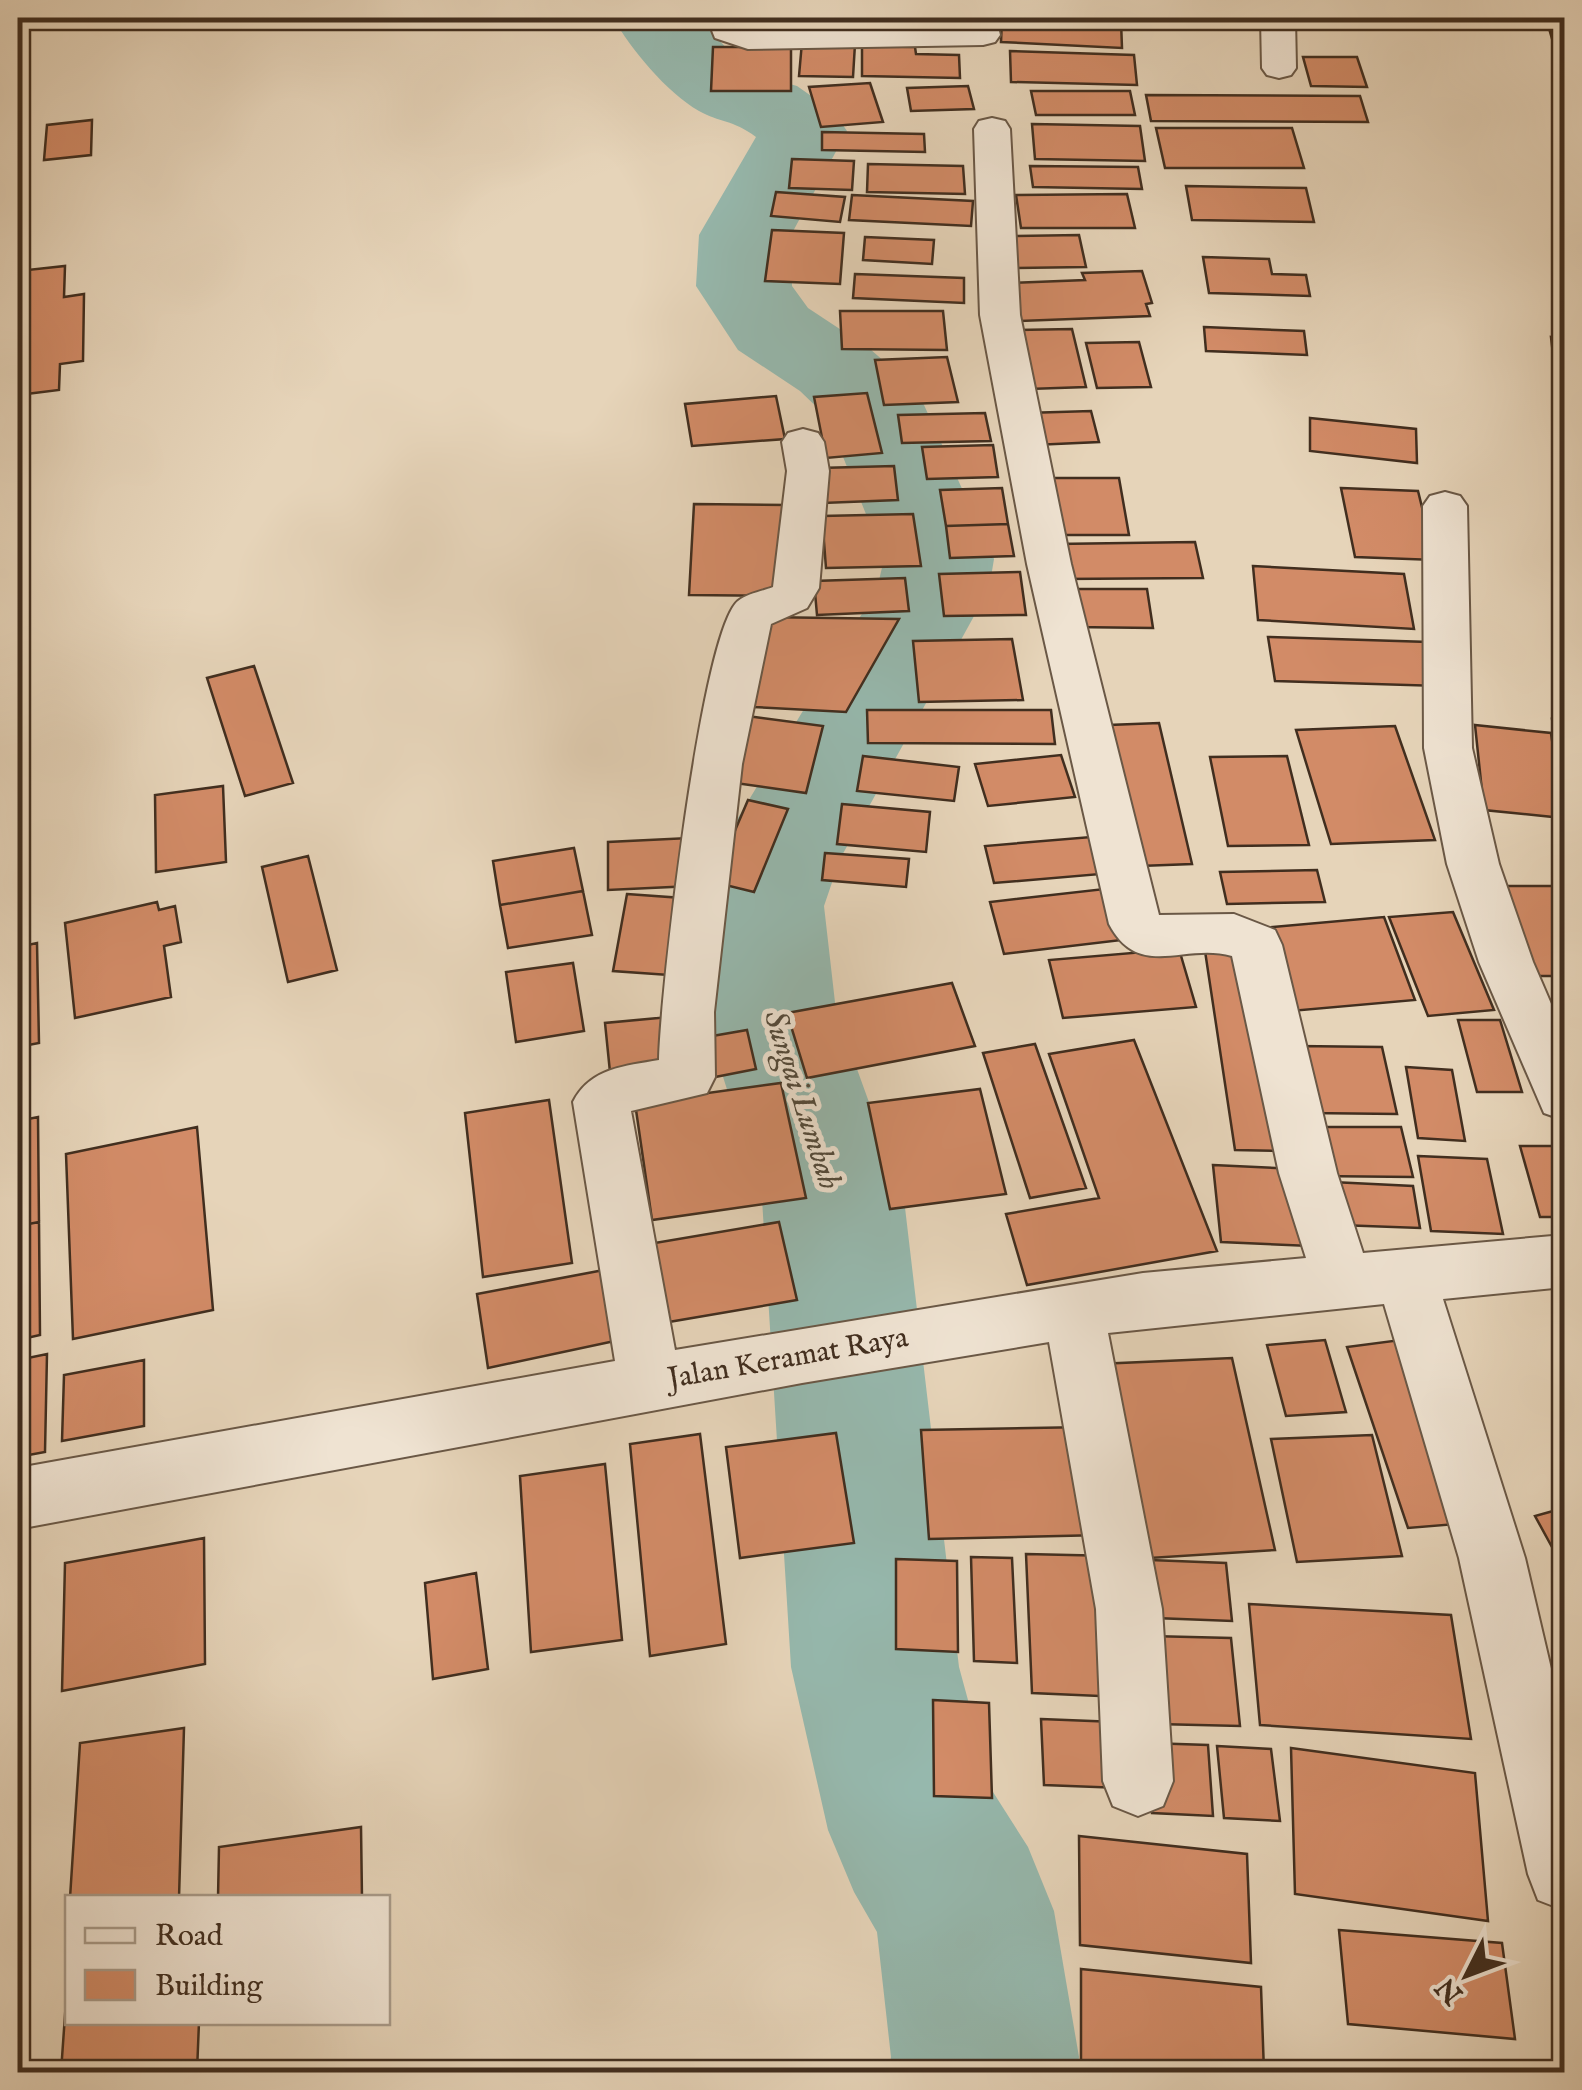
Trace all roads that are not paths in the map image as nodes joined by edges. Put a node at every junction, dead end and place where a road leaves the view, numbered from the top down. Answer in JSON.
{"nodes":[{"id":1,"x":724,"y":18,"type":"edge"},
{"id":2,"x":1278,"y":18,"type":"edge"},
{"id":3,"x":983,"y":37,"type":"edge"},
{"id":4,"x":1279,"y":68,"type":"dead end"},
{"id":5,"x":992,"y":130,"type":"dead end"},
{"id":6,"x":803,"y":442,"type":"dead end"},
{"id":7,"x":1445,"y":506,"type":"dead end"},
{"id":8,"x":1564,"y":1096,"type":"edge"},
{"id":9,"x":1564,"y":1261,"type":"edge"},
{"id":10,"x":1406,"y":1276,"type":"junction"},
{"id":11,"x":1342,"y":1282,"type":"junction"},
{"id":12,"x":1074,"y":1312,"type":"junction"},
{"id":13,"x":650,"y":1382,"type":"junction"},
{"id":14,"x":18,"y":1499,"type":"edge"},
{"id":15,"x":1138,"y":1780,"type":"dead end"},
{"id":16,"x":1564,"y":1874,"type":"edge"}],
"edges":[{"from":1,"to":3,"type":"street"},
{"from":2,"to":4,"type":"street"},
{"from":5,"to":11,"type":"street"},
{"from":6,"to":13,"type":"street"},
{"from":7,"to":8,"type":"street"},
{"from":9,"to":10,"type":"street","name":"Jalan Keramat Raya"},
{"from":10,"to":11,"type":"street","name":"Jalan Keramat Raya"},
{"from":10,"to":16,"type":"street"},
{"from":11,"to":12,"type":"street","name":"Jalan Keramat Raya"},
{"from":12,"to":13,"type":"street","name":"Jalan Keramat Raya"},
{"from":12,"to":15,"type":"street"},
{"from":13,"to":14,"type":"street","name":"Jalan Keramat Raya"}]}
